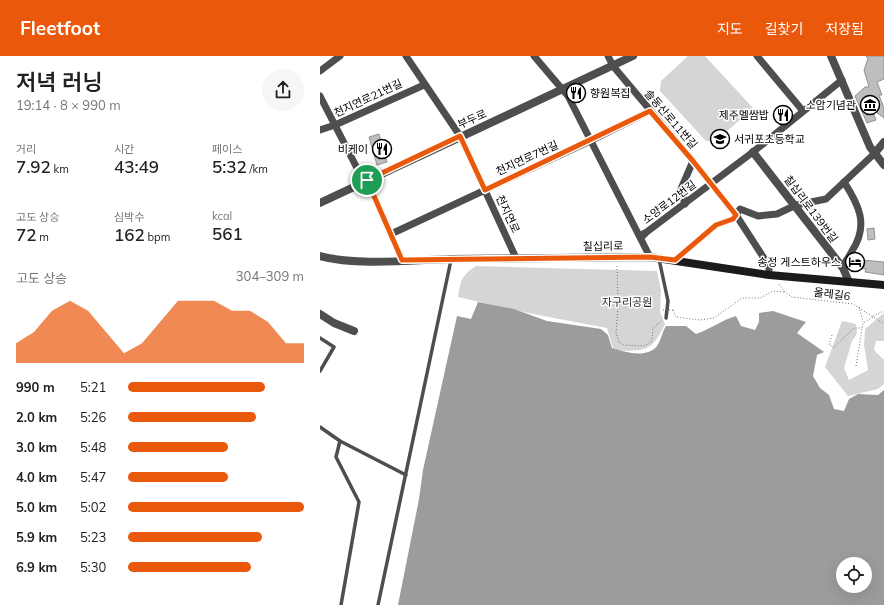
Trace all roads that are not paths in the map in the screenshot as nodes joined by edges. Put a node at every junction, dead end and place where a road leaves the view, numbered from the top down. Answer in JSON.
{"nodes":[{"id":1,"x":340,"y":56,"type":"edge"},
{"id":2,"x":406,"y":56,"type":"edge"},
{"id":3,"x":534,"y":56,"type":"edge"},
{"id":4,"x":608,"y":56,"type":"edge"},
{"id":5,"x":633,"y":56,"type":"edge"},
{"id":6,"x":758,"y":56,"type":"edge"},
{"id":7,"x":831,"y":56,"type":"edge"},
{"id":8,"x":613,"y":66,"type":"junction"},
{"id":9,"x":320,"y":71,"type":"edge"},
{"id":10,"x":842,"y":80,"type":"junction"},
{"id":11,"x":424,"y":85,"type":"junction"},
{"id":12,"x":563,"y":89,"type":"junction"},
{"id":13,"x":320,"y":96,"type":"edge"},
{"id":14,"x":650,"y":111,"type":"junction"},
{"id":15,"x":803,"y":111,"type":"junction"},
{"id":16,"x":335,"y":125,"type":"junction"},
{"id":17,"x":320,"y":130,"type":"edge"},
{"id":18,"x":460,"y":136,"type":"junction"},
{"id":19,"x":592,"y":140,"type":"junction"},
{"id":20,"x":884,"y":142,"type":"edge"},
{"id":21,"x":753,"y":152,"type":"junction"},
{"id":22,"x":875,"y":153,"type":"junction"},
{"id":23,"x":693,"y":161,"type":"junction"},
{"id":24,"x":884,"y":166,"type":"edge"},
{"id":25,"x":367,"y":180,"type":"junction"},
{"id":26,"x":844,"y":182,"type":"junction"},
{"id":27,"x":711,"y":184,"type":"junction"},
{"id":28,"x":485,"y":190,"type":"junction"},
{"id":29,"x":320,"y":203,"type":"edge"},
{"id":30,"x":684,"y":204,"type":"junction"},
{"id":31,"x":796,"y":205,"type":"junction"},
{"id":32,"x":736,"y":215,"type":"junction"},
{"id":33,"x":391,"y":234,"type":"junction"},
{"id":34,"x":642,"y":236,"type":"junction"},
{"id":35,"x":320,"y":256,"type":"edge"},
{"id":36,"x":650,"y":257,"type":"junction"},
{"id":37,"x":516,"y":258,"type":"junction"},
{"id":38,"x":659,"y":258,"type":"junction"},
{"id":39,"x":451,"y":259,"type":"junction"},
{"id":40,"x":402,"y":260,"type":"junction"},
{"id":41,"x":675,"y":260,"type":"junction"},
{"id":42,"x":841,"y":266,"type":"junction"},
{"id":43,"x":769,"y":275,"type":"junction"},
{"id":44,"x":849,"y":282,"type":"junction"},
{"id":45,"x":884,"y":285,"type":"edge"},
{"id":46,"x":320,"y":314,"type":"edge"},
{"id":47,"x":666,"y":318,"type":"road end"},
{"id":48,"x":354,"y":331,"type":"dead end"},
{"id":49,"x":320,"y":338,"type":"edge"},
{"id":50,"x":320,"y":371,"type":"edge"},
{"id":51,"x":320,"y":427,"type":"edge"},
{"id":52,"x":340,"y":441,"type":"junction"},
{"id":53,"x":406,"y":475,"type":"junction"},
{"id":54,"x":341,"y":605,"type":"edge"},
{"id":55,"x":378,"y":605,"type":"edge"}],
"edges":[{"from":1,"to":9,"type":"street"},
{"from":2,"to":11,"type":"street","name":"천지연로"},
{"from":3,"to":12,"type":"street"},
{"from":4,"to":8,"type":"street","name":"솔동산로11번길"},
{"from":5,"to":8,"type":"street","name":"부두로"},
{"from":6,"to":15,"type":"street"},
{"from":7,"to":10,"type":"street"},
{"from":8,"to":12,"type":"street","name":"부두로"},
{"from":8,"to":14,"type":"street","name":"솔동산로11번길"},
{"from":10,"to":15,"type":"street","name":"소양로12번길"},
{"from":10,"to":22,"type":"street"},
{"from":11,"to":16,"type":"street","name":"천지연로21번길"},
{"from":11,"to":18,"type":"street","name":"천지연로"},
{"from":12,"to":18,"type":"street","name":"부두로"},
{"from":12,"to":19,"type":"street"},
{"from":13,"to":16,"type":"street"},
{"from":14,"to":19,"type":"street","name":"천지연로7번길"},
{"from":14,"to":23,"type":"street","name":"솔동산로11번길"},
{"from":15,"to":21,"type":"street","name":"소양로12번길"},
{"from":16,"to":17,"type":"street","name":"천지연로21번길"},
{"from":16,"to":25,"type":"street"},
{"from":18,"to":25,"type":"street","name":"부두로"},
{"from":18,"to":28,"type":"street","name":"천지연로"},
{"from":19,"to":28,"type":"street","name":"천지연로7번길"},
{"from":19,"to":34,"type":"street"},
{"from":20,"to":22,"type":"street"},
{"from":21,"to":27,"type":"street","name":"소양로12번길"},
{"from":21,"to":31,"type":"street","name":"칠십리로139번길"},
{"from":22,"to":24,"type":"street"},
{"from":22,"to":26,"type":"street"},
{"from":23,"to":27,"type":"street","name":"솔동산로11번길"},
{"from":23,"to":30,"type":"street"},
{"from":25,"to":29,"type":"street","name":"부두로"},
{"from":25,"to":33,"type":"street"},
{"from":26,"to":31,"type":"street"},
{"from":26,"to":42,"type":"street"},
{"from":27,"to":30,"type":"street","name":"소양로12번길"},
{"from":27,"to":32,"type":"street","name":"솔동산로11번길"},
{"from":28,"to":33,"type":"street","name":"천지연로7번길"},
{"from":28,"to":37,"type":"street","name":"천지연로"},
{"from":30,"to":34,"type":"street","name":"소양로12번길"},
{"from":31,"to":32,"type":"street"},
{"from":31,"to":42,"type":"street","name":"칠십리로139번길"},
{"from":32,"to":41,"type":"street"},
{"from":32,"to":43,"type":"street","name":"솔동산로11번길"},
{"from":33,"to":40,"type":"street"},
{"from":34,"to":36,"type":"street"},
{"from":35,"to":40,"type":"street","name":"칠십리로"},
{"from":36,"to":37,"type":"main road","name":"칠십리로"},
{"from":36,"to":38,"type":"main road","name":"칠십리로"},
{"from":37,"to":39,"type":"main road","name":"칠십리로"},
{"from":38,"to":41,"type":"main road","name":"칠십리로"},
{"from":38,"to":47,"type":"lane"},
{"from":39,"to":40,"type":"street","name":"칠십리로"},
{"from":39,"to":53,"type":"lane"},
{"from":41,"to":43,"type":"main road","name":"칠십리로"},
{"from":42,"to":44,"type":"street","name":"칠십리로139번길"},
{"from":43,"to":44,"type":"main road","name":"칠십리로"},
{"from":44,"to":45,"type":"main road","name":"칠십리로"},
{"from":46,"to":48,"type":"street"},
{"from":49,"to":50,"type":"lane"},
{"from":51,"to":52,"type":"lane"},
{"from":52,"to":53,"type":"lane"},
{"from":52,"to":54,"type":"lane"},
{"from":53,"to":55,"type":"lane"}]}
